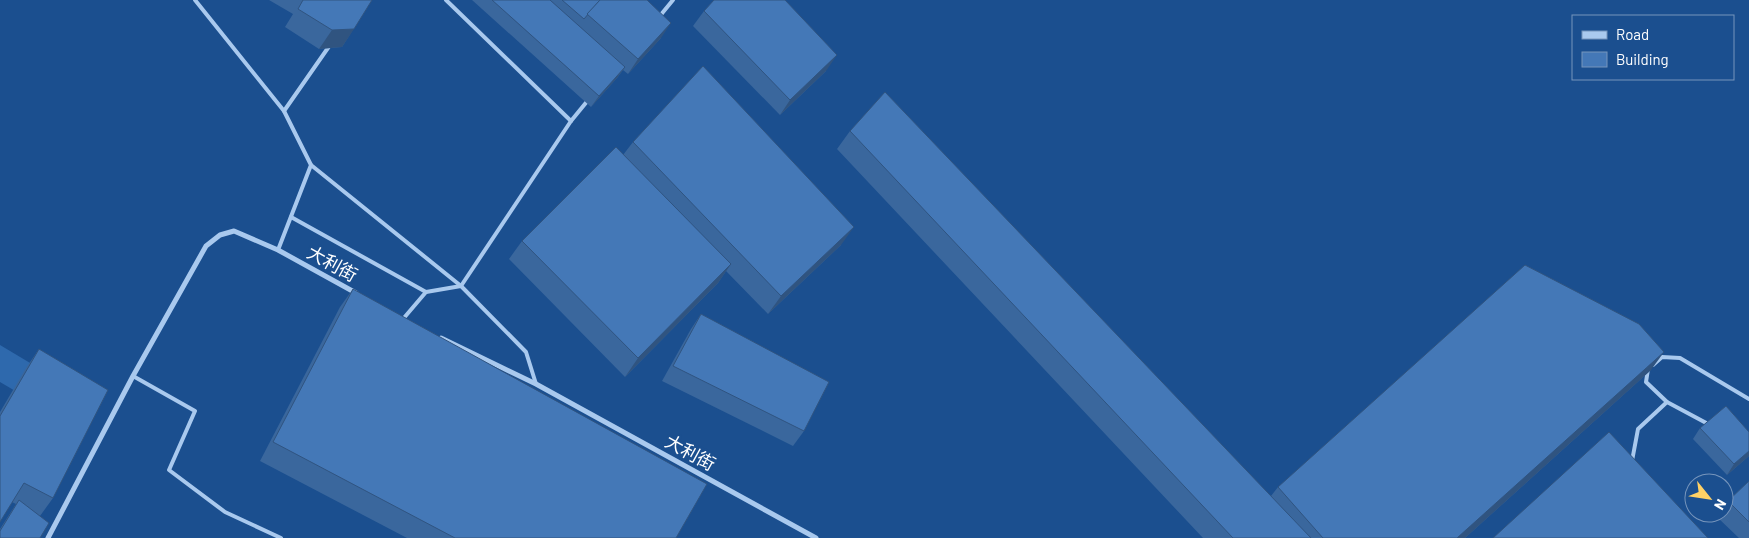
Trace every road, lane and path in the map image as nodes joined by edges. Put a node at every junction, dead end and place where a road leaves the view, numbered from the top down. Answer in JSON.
{"nodes":[{"id":1,"x":195,"y":0,"type":"edge"},
{"id":2,"x":446,"y":0,"type":"edge"},
{"id":3,"x":674,"y":0,"type":"edge"},
{"id":4,"x":656,"y":21,"type":"edge"},
{"id":5,"x":332,"y":41,"type":"edge"},
{"id":6,"x":595,"y":92,"type":"edge"},
{"id":7,"x":284,"y":111,"type":"junction"},
{"id":8,"x":571,"y":121,"type":"junction"},
{"id":9,"x":311,"y":165,"type":"junction"},
{"id":10,"x":291,"y":217,"type":"junction"},
{"id":11,"x":278,"y":250,"type":"junction"},
{"id":12,"x":461,"y":286,"type":"junction"},
{"id":13,"x":426,"y":292,"type":"junction"},
{"id":14,"x":362,"y":296,"type":"edge"},
{"id":15,"x":395,"y":314,"type":"edge"},
{"id":16,"x":403,"y":319,"type":"junction"},
{"id":17,"x":412,"y":323,"type":"edge"},
{"id":18,"x":439,"y":336,"type":"edge"},
{"id":19,"x":133,"y":376,"type":"junction"},
{"id":20,"x":536,"y":384,"type":"junction"},
{"id":21,"x":1749,"y":399,"type":"edge"},
{"id":22,"x":1668,"y":402,"type":"junction"},
{"id":23,"x":1716,"y":428,"type":"edge"},
{"id":24,"x":1631,"y":465,"type":"edge"},
{"id":25,"x":48,"y":538,"type":"edge"},
{"id":26,"x":281,"y":538,"type":"edge"},
{"id":27,"x":816,"y":538,"type":"edge"}],
"edges":[{"from":1,"to":7,"type":"lane"},
{"from":2,"to":8,"type":"lane"},
{"from":3,"to":4,"type":"lane"},
{"from":5,"to":7,"type":"lane"},
{"from":6,"to":8,"type":"lane"},
{"from":7,"to":9,"type":"lane"},
{"from":8,"to":12,"type":"lane"},
{"from":9,"to":10,"type":"lane"},
{"from":9,"to":12,"type":"lane"},
{"from":10,"to":11,"type":"lane"},
{"from":10,"to":13,"type":"lane"},
{"from":11,"to":14,"type":"street","name":"大利街"},
{"from":11,"to":19,"type":"street","name":"大利街"},
{"from":12,"to":13,"type":"lane"},
{"from":12,"to":20,"type":"lane"},
{"from":13,"to":16,"type":"lane"},
{"from":15,"to":16,"type":"street"},
{"from":16,"to":17,"type":"street"},
{"from":18,"to":20,"type":"street","name":"大利街"},
{"from":19,"to":25,"type":"street","name":"大利街"},
{"from":19,"to":26,"type":"lane"},
{"from":20,"to":27,"type":"street","name":"大利街"},
{"from":21,"to":22,"type":"lane"},
{"from":22,"to":23,"type":"lane"},
{"from":22,"to":24,"type":"lane"}]}
